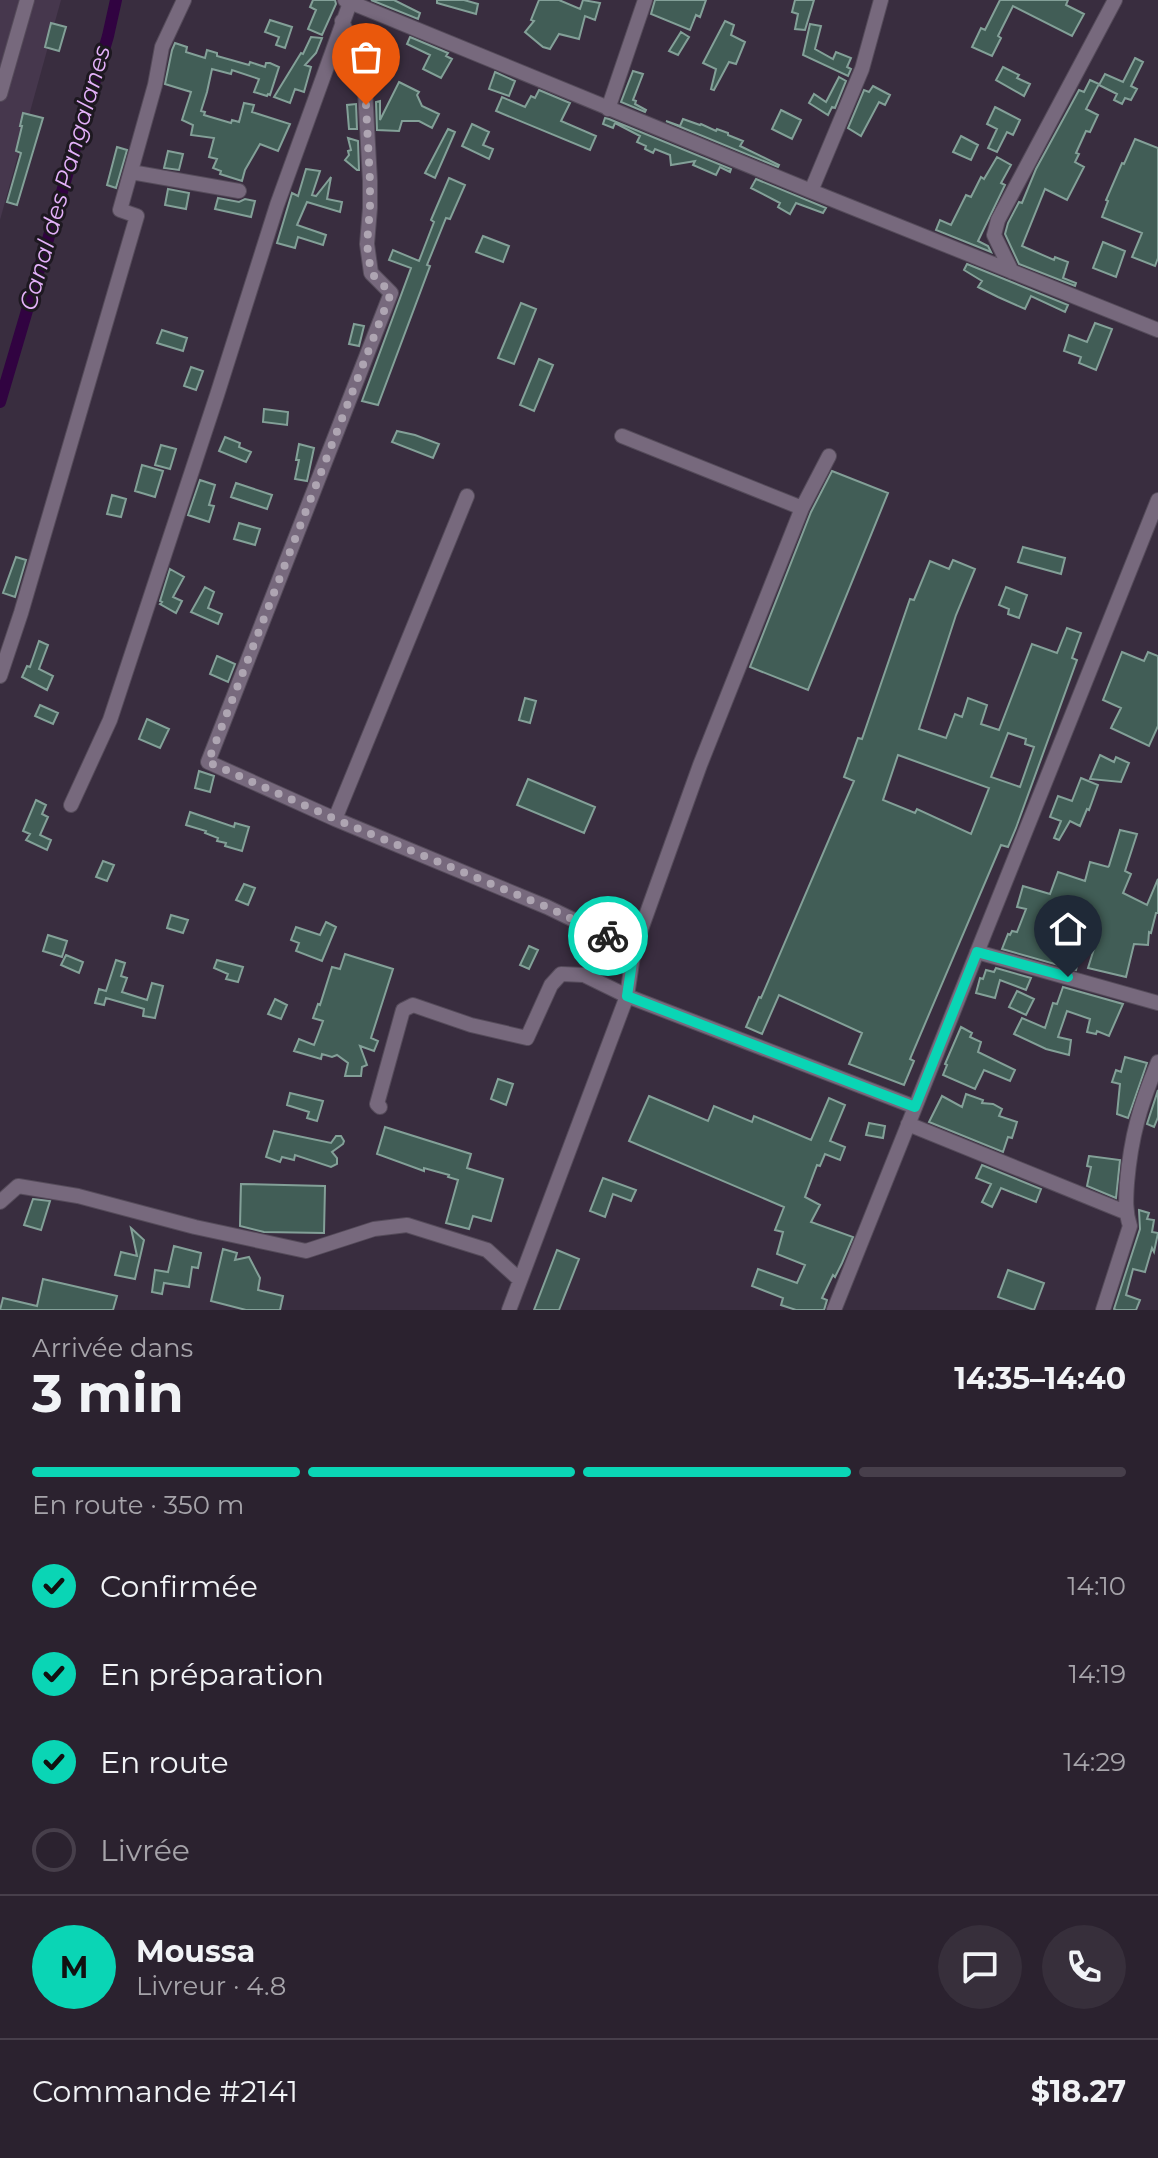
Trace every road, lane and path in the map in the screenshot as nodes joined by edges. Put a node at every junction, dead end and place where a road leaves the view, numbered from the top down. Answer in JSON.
{"nodes":[{"id":1,"x":27,"y":0,"type":"edge"},
{"id":2,"x":184,"y":0,"type":"edge"},
{"id":3,"x":645,"y":0,"type":"edge"},
{"id":4,"x":881,"y":0,"type":"edge"},
{"id":5,"x":1115,"y":0,"type":"edge"},
{"id":6,"x":349,"y":1,"type":"edge"},
{"id":7,"x":342,"y":21,"type":"junction"},
{"id":8,"x":0,"y":94,"type":"edge"},
{"id":9,"x":608,"y":109,"type":"junction"},
{"id":10,"x":131,"y":172,"type":"junction"},
{"id":11,"x":239,"y":191,"type":"dead end"},
{"id":12,"x":811,"y":191,"type":"junction"},
{"id":13,"x":1012,"y":272,"type":"junction"},
{"id":14,"x":1158,"y":330,"type":"edge"},
{"id":15,"x":622,"y":436,"type":"dead end"},
{"id":16,"x":829,"y":456,"type":"dead end"},
{"id":17,"x":467,"y":496,"type":"dead end"},
{"id":18,"x":1158,"y":500,"type":"edge"},
{"id":19,"x":802,"y":508,"type":"junction"},
{"id":20,"x":0,"y":676,"type":"edge"},
{"id":21,"x":71,"y":805,"type":"dead end"},
{"id":22,"x":335,"y":819,"type":"junction"},
{"id":23,"x":634,"y":949,"type":"junction"},
{"id":24,"x":977,"y":952,"type":"junction"},
{"id":25,"x":627,"y":996,"type":"junction"},
{"id":26,"x":1158,"y":1003,"type":"edge"},
{"id":27,"x":1158,"y":1062,"type":"edge"},
{"id":28,"x":380,"y":1107,"type":"dead end"},
{"id":29,"x":915,"y":1107,"type":"junction"},
{"id":30,"x":908,"y":1124,"type":"junction"},
{"id":31,"x":0,"y":1202,"type":"edge"},
{"id":32,"x":1125,"y":1212,"type":"junction"},
{"id":33,"x":520,"y":1280,"type":"junction"},
{"id":34,"x":509,"y":1310,"type":"edge"},
{"id":35,"x":834,"y":1310,"type":"edge"},
{"id":36,"x":1103,"y":1310,"type":"edge"}],
"edges":[{"from":1,"to":8,"type":"street"},
{"from":2,"to":10,"type":"street"},
{"from":3,"to":9,"type":"street"},
{"from":4,"to":12,"type":"street"},
{"from":5,"to":13,"type":"street"},
{"from":6,"to":7,"type":"street"},
{"from":6,"to":9,"type":"street"},
{"from":7,"to":21,"type":"street"},
{"from":7,"to":22,"type":"street"},
{"from":9,"to":12,"type":"street"},
{"from":10,"to":11,"type":"street"},
{"from":10,"to":20,"type":"street"},
{"from":12,"to":13,"type":"street"},
{"from":13,"to":14,"type":"street"},
{"from":15,"to":19,"type":"street"},
{"from":16,"to":19,"type":"street"},
{"from":17,"to":22,"type":"street"},
{"from":18,"to":24,"type":"street"},
{"from":19,"to":23,"type":"street"},
{"from":22,"to":23,"type":"street"},
{"from":23,"to":25,"type":"street"},
{"from":24,"to":26,"type":"street"},
{"from":24,"to":29,"type":"street"},
{"from":25,"to":28,"type":"street"},
{"from":25,"to":29,"type":"street"},
{"from":25,"to":33,"type":"street"},
{"from":27,"to":32,"type":"street"},
{"from":29,"to":30,"type":"street"},
{"from":30,"to":32,"type":"street"},
{"from":30,"to":35,"type":"street"},
{"from":31,"to":33,"type":"street"},
{"from":32,"to":36,"type":"street"},
{"from":33,"to":34,"type":"street"}]}
